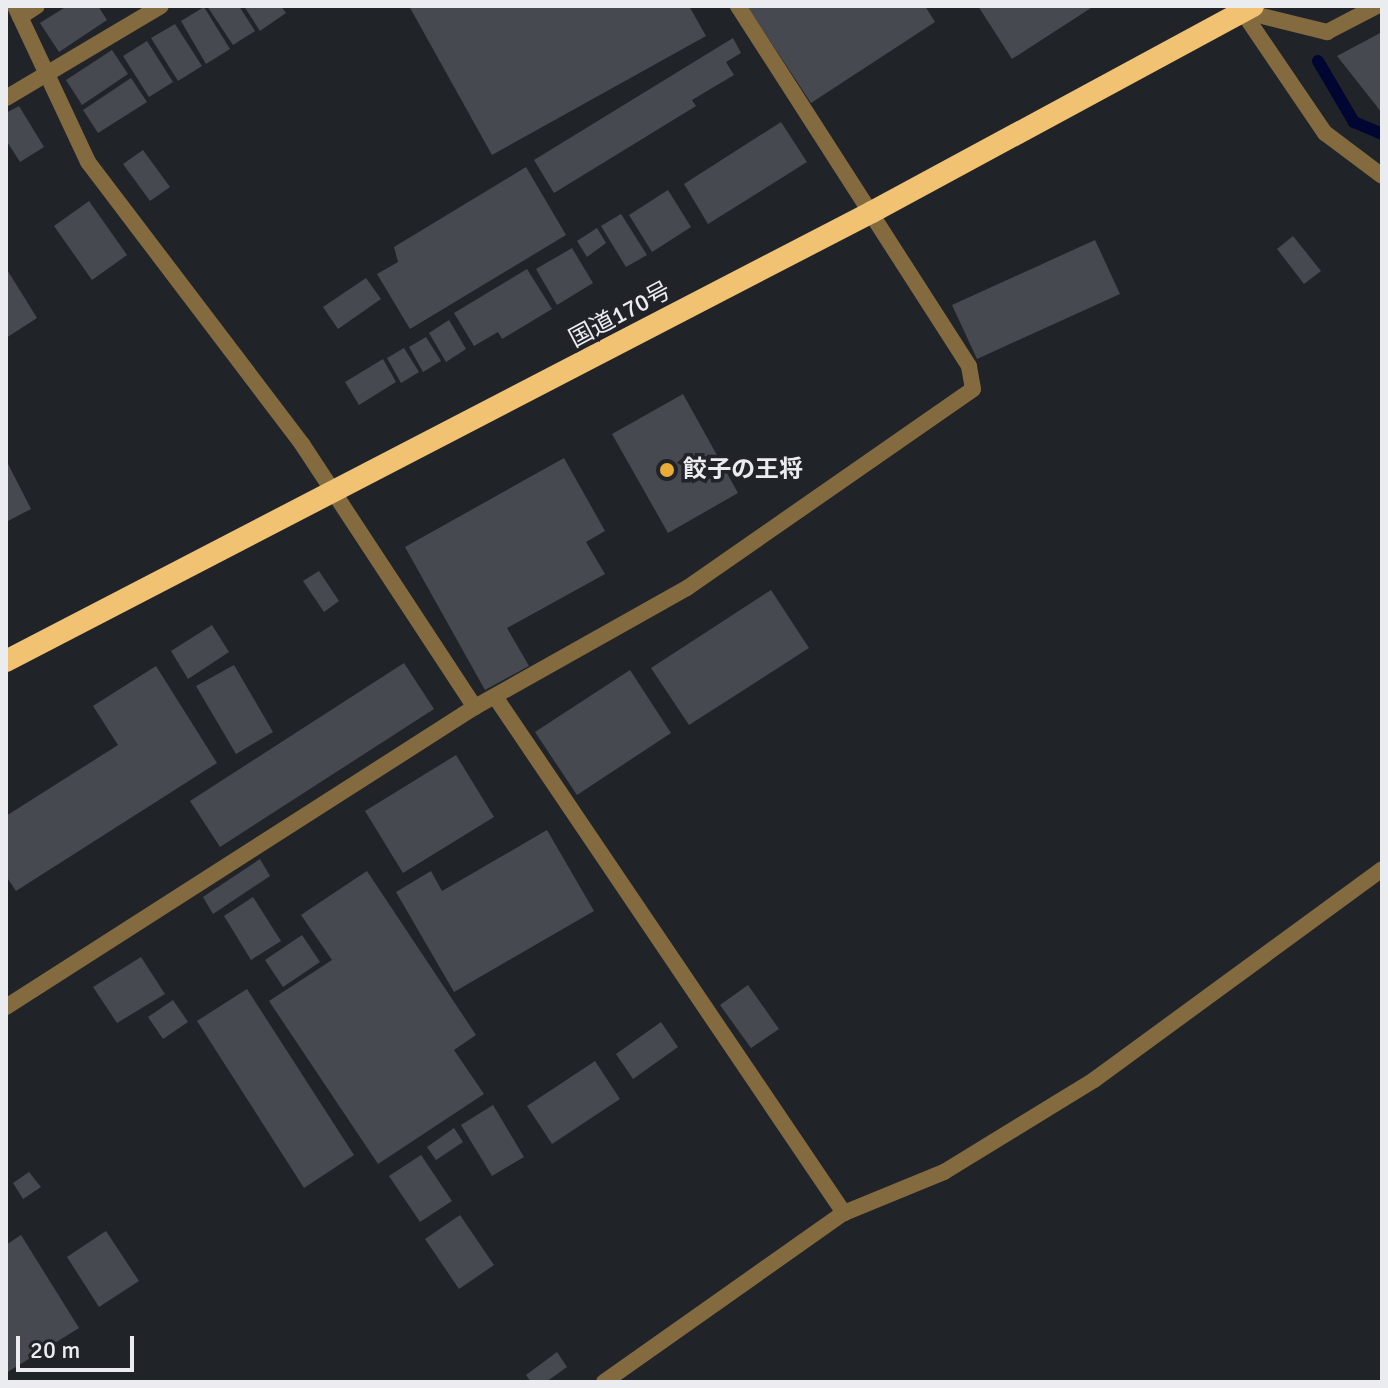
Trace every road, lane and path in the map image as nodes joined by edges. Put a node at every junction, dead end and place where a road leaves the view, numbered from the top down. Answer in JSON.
{"nodes":[{"id":1,"x":37,"y":6,"type":"edge"},
{"id":2,"x":161,"y":6,"type":"edge"},
{"id":3,"x":738,"y":6,"type":"edge"},
{"id":4,"x":1377,"y":6,"type":"edge"},
{"id":5,"x":1246,"y":8,"type":"edge"},
{"id":6,"x":17,"y":11,"type":"edge"},
{"id":7,"x":46,"y":73,"type":"junction"},
{"id":8,"x":6,"y":98,"type":"edge"},
{"id":9,"x":1382,"y":176,"type":"edge"},
{"id":10,"x":872,"y":212,"type":"junction"},
{"id":11,"x":336,"y":492,"type":"junction"},
{"id":12,"x":6,"y":661,"type":"edge"},
{"id":13,"x":496,"y":698,"type":"junction"},
{"id":14,"x":475,"y":707,"type":"junction"},
{"id":15,"x":1382,"y":869,"type":"edge"},
{"id":16,"x":6,"y":1007,"type":"edge"},
{"id":17,"x":844,"y":1213,"type":"junction"},
{"id":18,"x":604,"y":1382,"type":"edge"}],
"edges":[{"from":1,"to":6,"type":"street"},
{"from":2,"to":7,"type":"street"},
{"from":3,"to":10,"type":"street"},
{"from":4,"to":5,"type":"street"},
{"from":5,"to":9,"type":"street"},
{"from":5,"to":10,"type":"highway","name":"国道170号"},
{"from":6,"to":7,"type":"street"},
{"from":7,"to":8,"type":"street"},
{"from":7,"to":11,"type":"street"},
{"from":10,"to":11,"type":"highway","name":"国道170号"},
{"from":10,"to":13,"type":"street"},
{"from":11,"to":12,"type":"highway","name":"国道170号"},
{"from":11,"to":14,"type":"street"},
{"from":13,"to":14,"type":"street"},
{"from":13,"to":17,"type":"street"},
{"from":14,"to":16,"type":"street"},
{"from":15,"to":17,"type":"street"},
{"from":17,"to":18,"type":"street"}]}
